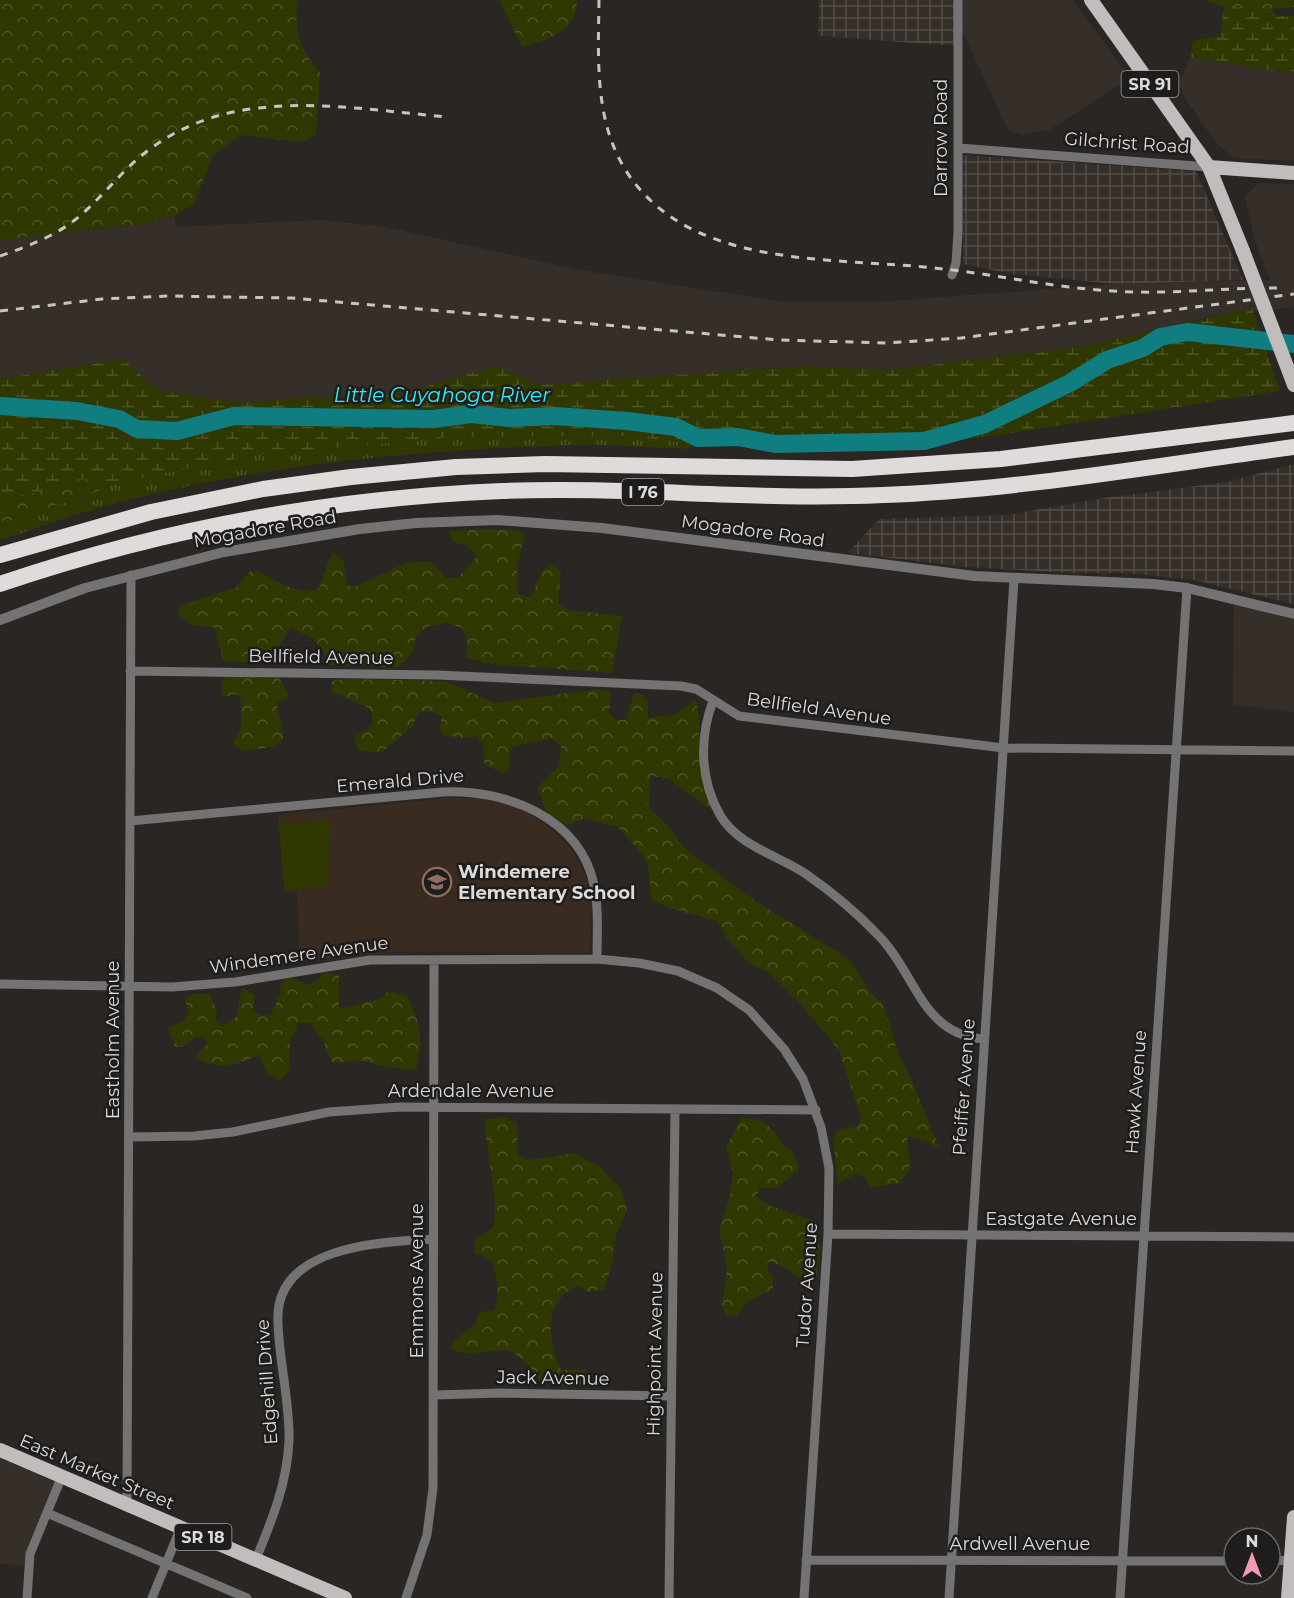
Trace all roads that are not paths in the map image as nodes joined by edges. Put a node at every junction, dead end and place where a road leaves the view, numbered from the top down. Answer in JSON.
{"nodes":[{"id":1,"x":958,"y":0,"type":"edge"},
{"id":2,"x":1091,"y":0,"type":"edge"},
{"id":3,"x":958,"y":148,"type":"junction"},
{"id":4,"x":1209,"y":168,"type":"junction"},
{"id":5,"x":1294,"y":173,"type":"edge"},
{"id":6,"x":952,"y":274,"type":"dead end"},
{"id":7,"x":1294,"y":385,"type":"edge"},
{"id":8,"x":1294,"y":415,"type":"edge"},
{"id":9,"x":1294,"y":423,"type":"edge"},
{"id":10,"x":1226,"y":432,"type":"junction"},
{"id":11,"x":1294,"y":447,"type":"edge"},
{"id":12,"x":0,"y":555,"type":"edge"},
{"id":13,"x":131,"y":575,"type":"junction"},
{"id":14,"x":1014,"y":579,"type":"junction"},
{"id":15,"x":0,"y":584,"type":"edge"},
{"id":16,"x":1186,"y":588,"type":"junction"},
{"id":17,"x":1294,"y":614,"type":"edge"},
{"id":18,"x":0,"y":620,"type":"edge"},
{"id":19,"x":130,"y":671,"type":"junction"},
{"id":20,"x":713,"y":701,"type":"junction"},
{"id":21,"x":1004,"y":748,"type":"junction"},
{"id":22,"x":1175,"y":750,"type":"junction"},
{"id":23,"x":1294,"y":751,"type":"edge"},
{"id":24,"x":129,"y":821,"type":"junction"},
{"id":25,"x":597,"y":959,"type":"junction"},
{"id":26,"x":434,"y":960,"type":"junction"},
{"id":27,"x":0,"y":984,"type":"edge"},
{"id":28,"x":129,"y":986,"type":"junction"},
{"id":29,"x":738,"y":1002,"type":"joint"},
{"id":30,"x":984,"y":1040,"type":"junction"},
{"id":31,"x":433,"y":1107,"type":"junction"},
{"id":32,"x":675,"y":1110,"type":"junction"},
{"id":33,"x":816,"y":1110,"type":"junction"},
{"id":34,"x":130,"y":1137,"type":"junction"},
{"id":35,"x":828,"y":1234,"type":"junction"},
{"id":36,"x":971,"y":1235,"type":"junction"},
{"id":37,"x":1145,"y":1236,"type":"junction"},
{"id":38,"x":1294,"y":1237,"type":"edge"},
{"id":39,"x":432,"y":1239,"type":"junction"},
{"id":40,"x":435,"y":1395,"type":"junction"},
{"id":41,"x":670,"y":1396,"type":"junction"},
{"id":42,"x":0,"y":1450,"type":"edge"},
{"id":43,"x":62,"y":1476,"type":"junction"},
{"id":44,"x":127,"y":1504,"type":"junction"},
{"id":45,"x":47,"y":1513,"type":"junction"},
{"id":46,"x":1294,"y":1517,"type":"edge"},
{"id":47,"x":181,"y":1527,"type":"junction"},
{"id":48,"x":255,"y":1559,"type":"junction"},
{"id":49,"x":806,"y":1560,"type":"junction"},
{"id":50,"x":951,"y":1560,"type":"junction"},
{"id":51,"x":1292,"y":1560,"type":"edge"},
{"id":52,"x":1124,"y":1561,"type":"junction"},
{"id":53,"x":1222,"y":1561,"type":"edge"},
{"id":54,"x":166,"y":1563,"type":"junction"},
{"id":55,"x":27,"y":1598,"type":"edge"},
{"id":56,"x":152,"y":1598,"type":"edge"},
{"id":57,"x":247,"y":1598,"type":"edge"},
{"id":58,"x":345,"y":1598,"type":"edge"},
{"id":59,"x":406,"y":1598,"type":"edge"},
{"id":60,"x":669,"y":1598,"type":"edge"},
{"id":61,"x":804,"y":1598,"type":"edge"},
{"id":62,"x":949,"y":1598,"type":"edge"},
{"id":63,"x":1120,"y":1598,"type":"edge"},
{"id":64,"x":1288,"y":1598,"type":"edge"}],
"edges":[{"from":1,"to":3,"type":"street","name":"Darrow Road"},
{"from":2,"to":4,"type":"main road","number":"SR 91"},
{"from":3,"to":4,"type":"street","name":"Gilchrist Road"},
{"from":3,"to":6,"type":"street","name":"Darrow Road"},
{"from":4,"to":5,"type":"main road","name":"Gilchrist Road"},
{"from":4,"to":7,"type":"main road","number":"SR 91","bridge":true},
{"from":8,"to":10,"type":"highway"},
{"from":9,"to":10,"type":"highway","number":"I 76"},
{"from":10,"to":12,"type":"highway","number":"I 76"},
{"from":11,"to":15,"type":"highway","number":"I 76"},
{"from":13,"to":14,"type":"street","name":"Mogadore Road"},
{"from":13,"to":18,"type":"street","name":"Mogadore Road"},
{"from":13,"to":19,"type":"street","name":"Eastholm Avenue"},
{"from":14,"to":16,"type":"street","name":"Mogadore Road"},
{"from":14,"to":21,"type":"street","name":"Pfeiffer Avenue"},
{"from":16,"to":17,"type":"street","name":"Mogadore Road"},
{"from":16,"to":22,"type":"street","name":"Hawk Avenue"},
{"from":19,"to":20,"type":"street","name":"Bellfield Avenue"},
{"from":19,"to":24,"type":"street","name":"Eastholm Avenue"},
{"from":20,"to":21,"type":"street","name":"Bellfield Avenue"},
{"from":20,"to":30,"type":"street"},
{"from":21,"to":22,"type":"street","name":"Bellfield Avenue"},
{"from":21,"to":30,"type":"street","name":"Pfeiffer Avenue"},
{"from":22,"to":23,"type":"street","name":"Bellfield Avenue"},
{"from":22,"to":37,"type":"street","name":"Hawk Avenue"},
{"from":24,"to":25,"type":"street","name":"Emerald Drive"},
{"from":24,"to":28,"type":"street","name":"Eastholm Avenue"},
{"from":25,"to":26,"type":"street","name":"Windemere Avenue"},
{"from":25,"to":29,"type":"street","name":"Windemere Avenue"},
{"from":26,"to":28,"type":"street","name":"Windemere Avenue"},
{"from":26,"to":31,"type":"street","name":"Emmons Avenue"},
{"from":27,"to":28,"type":"street","name":"Windemere Avenue"},
{"from":28,"to":34,"type":"street","name":"Eastholm Avenue"},
{"from":29,"to":33,"type":"street","name":"Tudor Avenue"},
{"from":30,"to":36,"type":"street","name":"Pfeiffer Avenue"},
{"from":31,"to":32,"type":"street","name":"Ardendale Avenue"},
{"from":31,"to":34,"type":"street","name":"Ardendale Avenue"},
{"from":31,"to":39,"type":"street","name":"Emmons Avenue"},
{"from":32,"to":33,"type":"street","name":"Ardendale Avenue"},
{"from":32,"to":41,"type":"street","name":"Highpoint Avenue"},
{"from":33,"to":35,"type":"street","name":"Tudor Avenue"},
{"from":34,"to":44,"type":"street","name":"Eastholm Avenue"},
{"from":35,"to":36,"type":"street","name":"Eastgate Avenue"},
{"from":35,"to":49,"type":"street","name":"Tudor Avenue"},
{"from":36,"to":37,"type":"street","name":"Eastgate Avenue"},
{"from":36,"to":50,"type":"street","name":"Pfeiffer Avenue"},
{"from":37,"to":38,"type":"street","name":"Eastgate Avenue"},
{"from":37,"to":52,"type":"street","name":"Hawk Avenue"},
{"from":39,"to":40,"type":"street","name":"Emmons Avenue"},
{"from":39,"to":48,"type":"street","name":"Edgehill Drive"},
{"from":40,"to":41,"type":"street","name":"Jack Avenue"},
{"from":40,"to":59,"type":"street","name":"Emmons Avenue"},
{"from":41,"to":60,"type":"street","name":"Highpoint Avenue"},
{"from":42,"to":43,"type":"main road","name":"East Market Street","number":"SR 18"},
{"from":43,"to":44,"type":"main road","name":"East Market Street","number":"SR 18"},
{"from":43,"to":45,"type":"street"},
{"from":44,"to":47,"type":"main road","name":"East Market Street","number":"SR 18"},
{"from":45,"to":54,"type":"street"},
{"from":45,"to":55,"type":"street"},
{"from":46,"to":51,"type":"main road"},
{"from":47,"to":48,"type":"main road","name":"East Market Street","number":"SR 18"},
{"from":47,"to":54,"type":"street"},
{"from":48,"to":58,"type":"main road","name":"East Market Street","number":"SR 18"},
{"from":49,"to":50,"type":"street","name":"Ardwell Avenue"},
{"from":49,"to":61,"type":"street","name":"Tudor Avenue"},
{"from":50,"to":52,"type":"street","name":"Ardwell Avenue"},
{"from":50,"to":62,"type":"street","name":"Pfeiffer Avenue"},
{"from":51,"to":64,"type":"main road"},
{"from":52,"to":53,"type":"street","name":"Ardwell Avenue"},
{"from":52,"to":63,"type":"street","name":"Hawk Avenue"},
{"from":54,"to":56,"type":"street"},
{"from":54,"to":57,"type":"street"}]}
